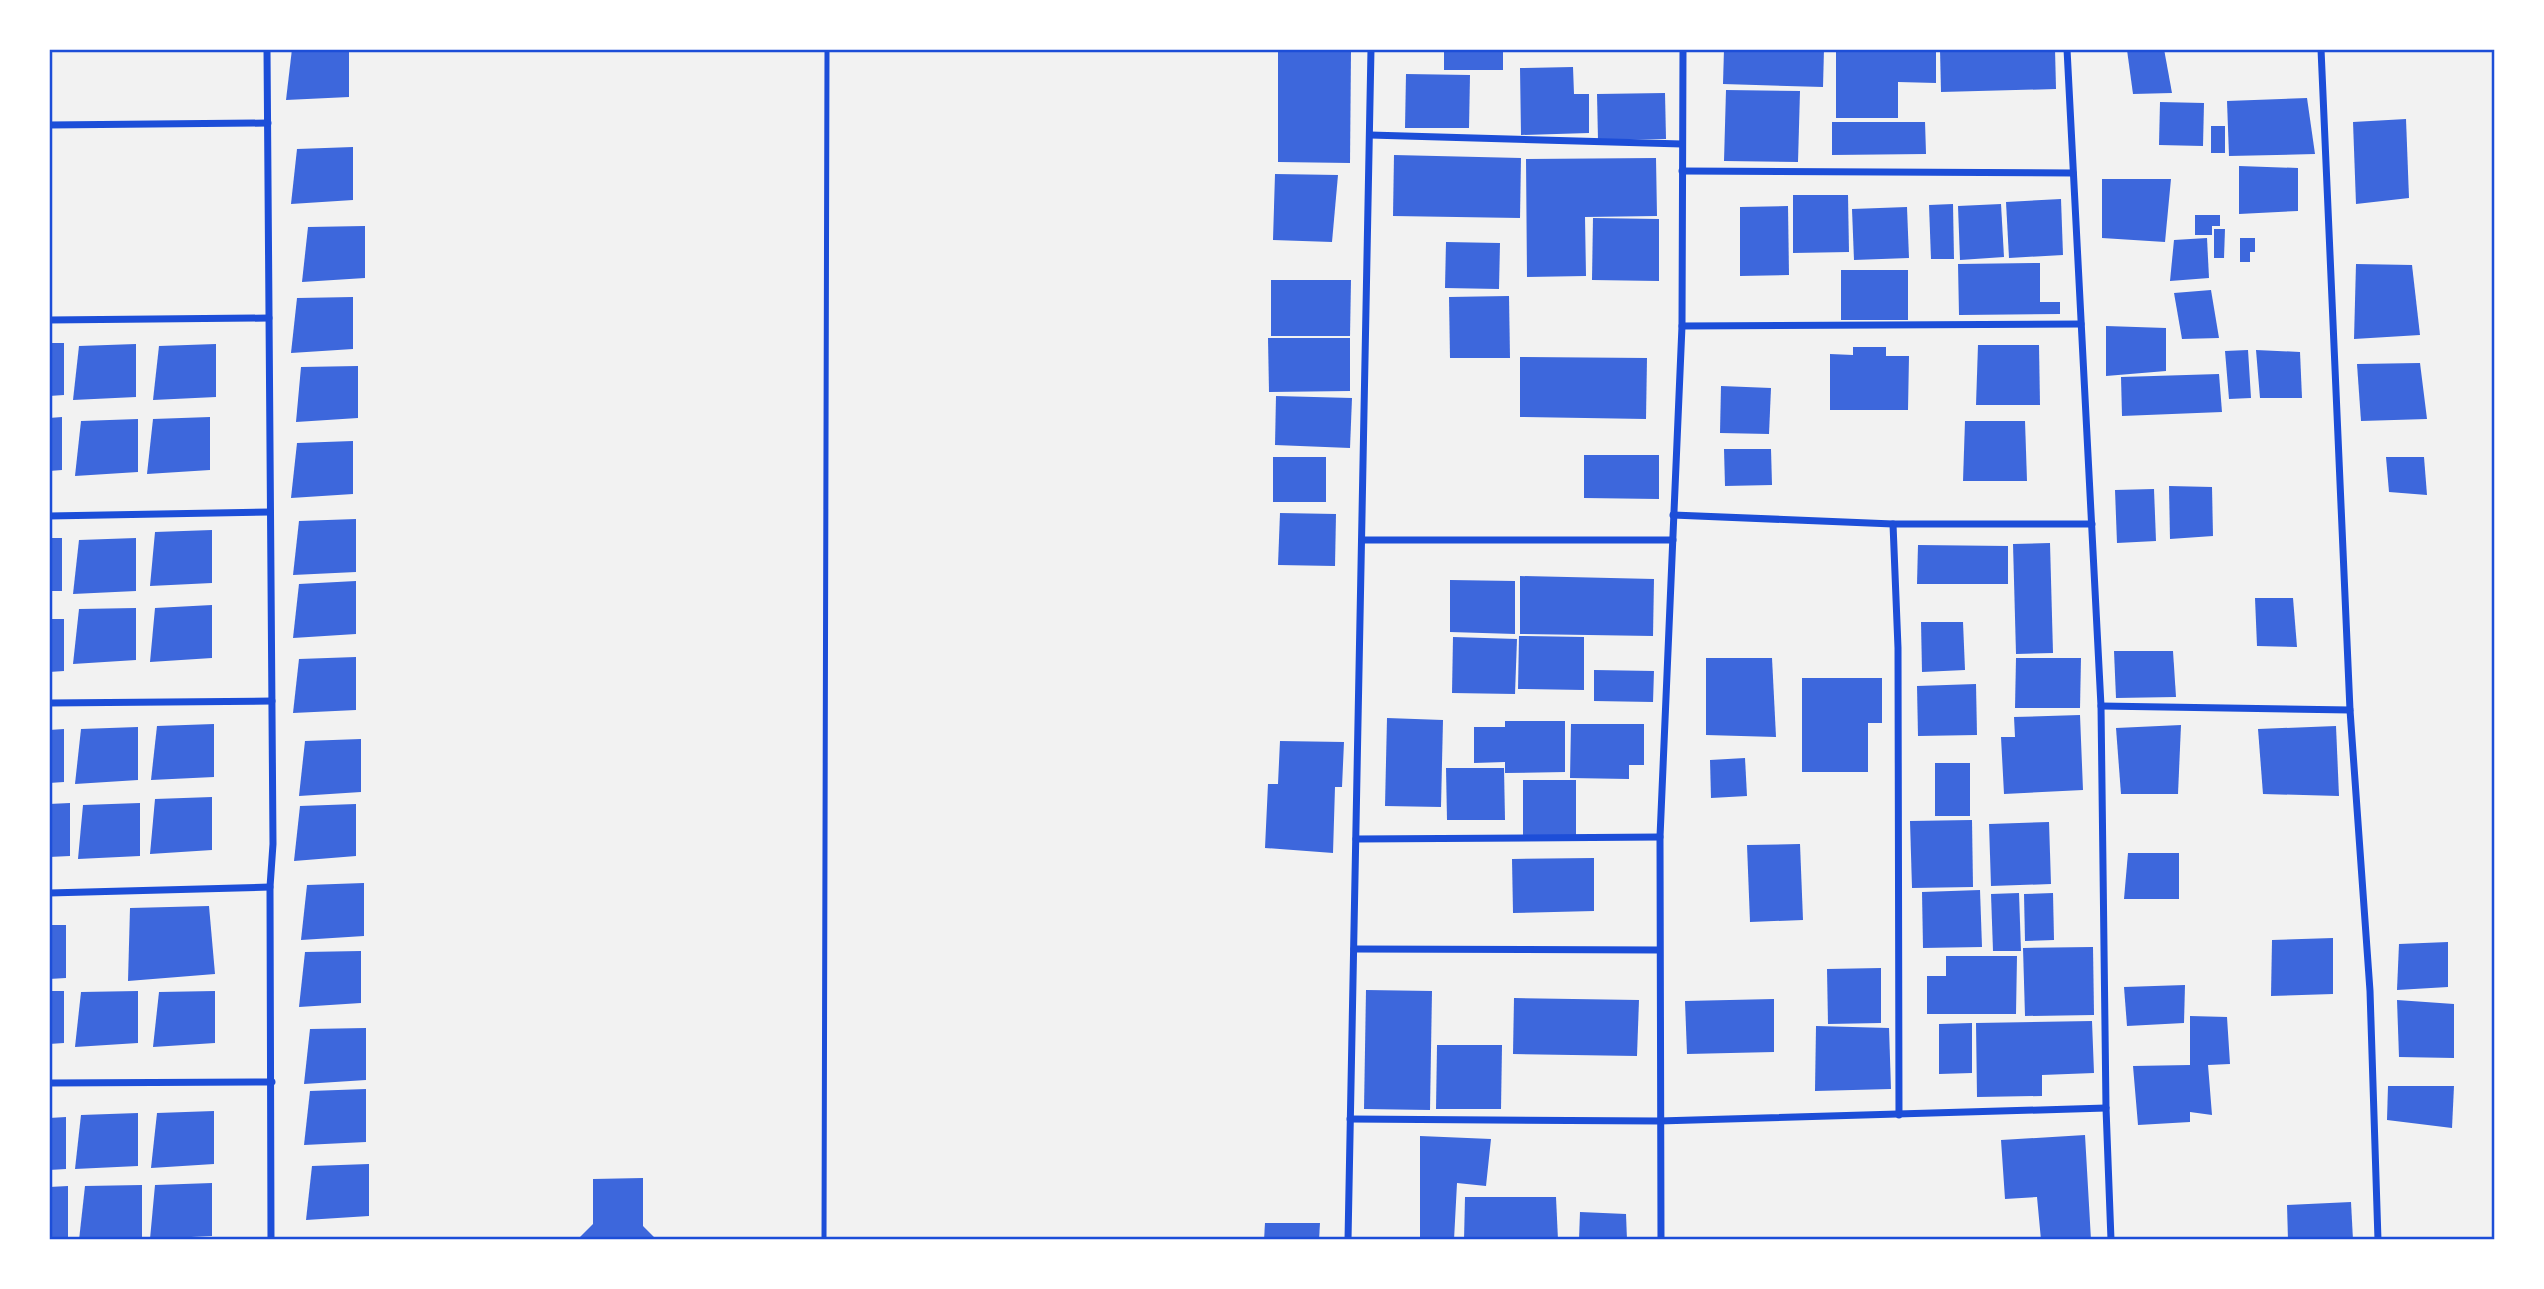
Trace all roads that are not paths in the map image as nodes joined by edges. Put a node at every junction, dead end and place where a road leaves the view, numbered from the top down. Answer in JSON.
{"nodes":[{"id":1,"x":267,"y":49,"type":"edge"},
{"id":2,"x":827,"y":49,"type":"edge"},
{"id":3,"x":1371,"y":49,"type":"edge"},
{"id":4,"x":1683,"y":49,"type":"edge"},
{"id":5,"x":2067,"y":49,"type":"edge"},
{"id":6,"x":2321,"y":49,"type":"edge"},
{"id":7,"x":268,"y":123,"type":"junction"},
{"id":8,"x":49,"y":125,"type":"edge"},
{"id":9,"x":1370,"y":135,"type":"junction"},
{"id":10,"x":1682,"y":145,"type":"junction"},
{"id":11,"x":1682,"y":171,"type":"junction"},
{"id":12,"x":2073,"y":173,"type":"junction"},
{"id":13,"x":269,"y":318,"type":"junction"},
{"id":14,"x":49,"y":320,"type":"edge"},
{"id":15,"x":2081,"y":324,"type":"junction"},
{"id":16,"x":1682,"y":326,"type":"junction"},
{"id":17,"x":270,"y":512,"type":"junction"},
{"id":18,"x":1673,"y":515,"type":"junction"},
{"id":19,"x":49,"y":516,"type":"edge"},
{"id":20,"x":1894,"y":524,"type":"junction"},
{"id":21,"x":2092,"y":524,"type":"junction"},
{"id":22,"x":1362,"y":540,"type":"junction"},
{"id":23,"x":1673,"y":540,"type":"junction"},
{"id":24,"x":272,"y":701,"type":"junction"},
{"id":25,"x":49,"y":703,"type":"edge"},
{"id":26,"x":2101,"y":706,"type":"junction"},
{"id":27,"x":2350,"y":710,"type":"junction"},
{"id":28,"x":1660,"y":837,"type":"junction"},
{"id":29,"x":1356,"y":839,"type":"junction"},
{"id":30,"x":270,"y":887,"type":"junction"},
{"id":31,"x":49,"y":893,"type":"edge"},
{"id":32,"x":1354,"y":949,"type":"junction"},
{"id":33,"x":1659,"y":950,"type":"junction"},
{"id":34,"x":272,"y":1082,"type":"junction"},
{"id":35,"x":49,"y":1083,"type":"edge"},
{"id":36,"x":2106,"y":1108,"type":"junction"},
{"id":37,"x":1899,"y":1115,"type":"junction"},
{"id":38,"x":1350,"y":1119,"type":"junction"},
{"id":39,"x":1659,"y":1121,"type":"junction"},
{"id":40,"x":271,"y":1240,"type":"edge"},
{"id":41,"x":824,"y":1240,"type":"edge"},
{"id":42,"x":1348,"y":1240,"type":"edge"},
{"id":43,"x":1661,"y":1240,"type":"edge"},
{"id":44,"x":2111,"y":1240,"type":"edge"},
{"id":45,"x":2378,"y":1240,"type":"edge"}],
"edges":[{"from":1,"to":7,"type":"street"},
{"from":2,"to":41,"type":"lane"},
{"from":3,"to":9,"type":"street"},
{"from":4,"to":10,"type":"street"},
{"from":5,"to":12,"type":"street"},
{"from":6,"to":27,"type":"street"},
{"from":7,"to":8,"type":"street"},
{"from":7,"to":13,"type":"street"},
{"from":9,"to":10,"type":"street"},
{"from":9,"to":22,"type":"street"},
{"from":10,"to":11,"type":"street"},
{"from":11,"to":12,"type":"street"},
{"from":11,"to":16,"type":"street"},
{"from":12,"to":15,"type":"street"},
{"from":13,"to":14,"type":"street"},
{"from":13,"to":17,"type":"street"},
{"from":15,"to":16,"type":"street"},
{"from":15,"to":21,"type":"street"},
{"from":16,"to":18,"type":"street"},
{"from":17,"to":19,"type":"street"},
{"from":17,"to":24,"type":"street"},
{"from":18,"to":20,"type":"street"},
{"from":18,"to":23,"type":"street"},
{"from":20,"to":21,"type":"street"},
{"from":20,"to":37,"type":"street"},
{"from":21,"to":26,"type":"street"},
{"from":22,"to":23,"type":"street"},
{"from":22,"to":29,"type":"street"},
{"from":23,"to":28,"type":"street"},
{"from":24,"to":25,"type":"street"},
{"from":24,"to":30,"type":"street"},
{"from":26,"to":27,"type":"street"},
{"from":26,"to":36,"type":"street"},
{"from":27,"to":45,"type":"street"},
{"from":28,"to":29,"type":"street"},
{"from":28,"to":33,"type":"street"},
{"from":29,"to":32,"type":"street"},
{"from":30,"to":31,"type":"street"},
{"from":30,"to":34,"type":"street"},
{"from":32,"to":33,"type":"street"},
{"from":32,"to":38,"type":"street"},
{"from":33,"to":39,"type":"street"},
{"from":34,"to":35,"type":"street"},
{"from":34,"to":40,"type":"street"},
{"from":36,"to":37,"type":"street"},
{"from":36,"to":44,"type":"street"},
{"from":37,"to":39,"type":"street"},
{"from":38,"to":39,"type":"street"},
{"from":38,"to":42,"type":"street"},
{"from":39,"to":43,"type":"street"}]}
